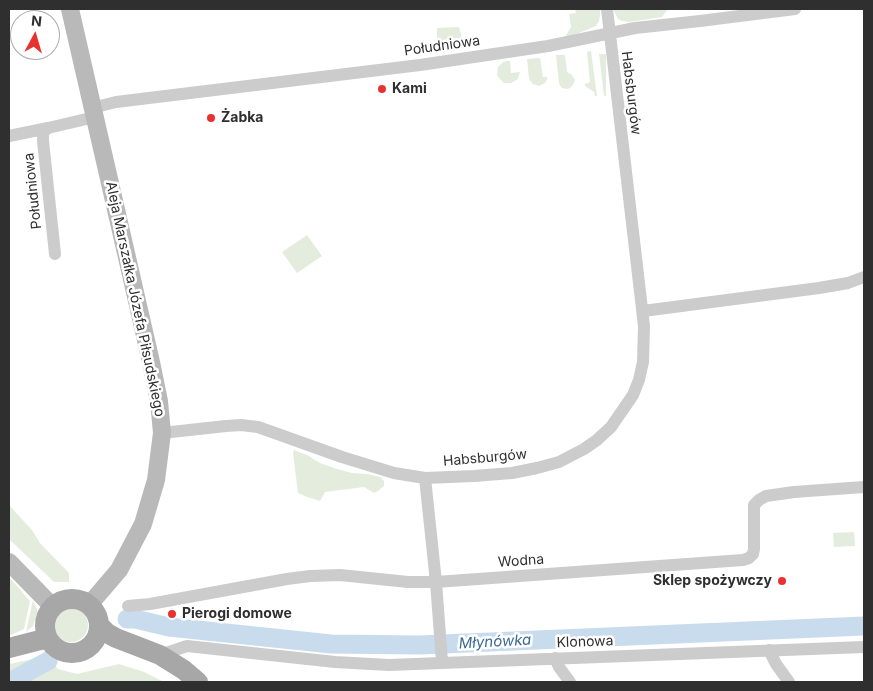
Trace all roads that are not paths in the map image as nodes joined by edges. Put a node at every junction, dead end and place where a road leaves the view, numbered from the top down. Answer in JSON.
{"nodes":[{"id":1,"x":70,"y":9,"type":"edge"},
{"id":2,"x":606,"y":9,"type":"edge"},
{"id":3,"x":795,"y":9,"type":"edge"},
{"id":4,"x":609,"y":33,"type":"junction"},
{"id":5,"x":94,"y":112,"type":"junction"},
{"id":6,"x":48,"y":128,"type":"junction"},
{"id":7,"x":9,"y":136,"type":"edge"},
{"id":8,"x":55,"y":254,"type":"dead end"},
{"id":9,"x":864,"y":278,"type":"edge"},
{"id":10,"x":643,"y":311,"type":"junction"},
{"id":11,"x":162,"y":433,"type":"junction"},
{"id":12,"x":425,"y":478,"type":"junction"},
{"id":13,"x":864,"y":487,"type":"edge"},
{"id":14,"x":9,"y":562,"type":"edge"},
{"id":15,"x":436,"y":582,"type":"junction"},
{"id":16,"x":89,"y":605,"type":"junction"},
{"id":17,"x":128,"y":606,"type":"dead end"},
{"id":18,"x":53,"y":607,"type":"junction"},
{"id":19,"x":100,"y":626,"type":"junction"},
{"id":20,"x":48,"y":638,"type":"junction"},
{"id":21,"x":92,"y":645,"type":"junction"},
{"id":22,"x":864,"y":647,"type":"edge"},
{"id":23,"x":9,"y":648,"type":"edge"},
{"id":24,"x":769,"y":650,"type":"junction"},
{"id":25,"x":160,"y":655,"type":"junction"},
{"id":26,"x":555,"y":658,"type":"junction"},
{"id":27,"x":442,"y":662,"type":"junction"},
{"id":28,"x":192,"y":682,"type":"edge"},
{"id":29,"x":198,"y":682,"type":"edge"},
{"id":30,"x":570,"y":682,"type":"edge"},
{"id":31,"x":789,"y":682,"type":"edge"}],
"edges":[{"from":1,"to":5,"type":"street","name":"Aleja Marszałka Józefa Piłsudskiego"},
{"from":2,"to":4,"type":"street","name":"Habsburgów"},
{"from":3,"to":4,"type":"street","name":"Południowa"},
{"from":4,"to":5,"type":"street","name":"Południowa"},
{"from":4,"to":10,"type":"street","name":"Habsburgów"},
{"from":5,"to":6,"type":"street","name":"Południowa"},
{"from":5,"to":11,"type":"street","name":"Aleja Marszałka Józefa Piłsudskiego"},
{"from":6,"to":7,"type":"street","name":"Południowa"},
{"from":6,"to":8,"type":"street","name":"Południowa"},
{"from":9,"to":10,"type":"street"},
{"from":10,"to":12,"type":"street","name":"Habsburgów"},
{"from":11,"to":12,"type":"street","name":"Habsburgów"},
{"from":11,"to":16,"type":"street","name":"Aleja Marszałka Józefa Piłsudskiego"},
{"from":12,"to":15,"type":"street"},
{"from":13,"to":15,"type":"street","name":"Wodna"},
{"from":14,"to":18,"type":"street"},
{"from":15,"to":17,"type":"street","name":"Wodna"},
{"from":15,"to":27,"type":"street"},
{"from":16,"to":18,"type":"main road"},
{"from":16,"to":19,"type":"main road"},
{"from":18,"to":20,"type":"main road"},
{"from":19,"to":21,"type":"main road"},
{"from":19,"to":25,"type":"main road"},
{"from":20,"to":21,"type":"main road"},
{"from":20,"to":23,"type":"main road"},
{"from":21,"to":28,"type":"main road"},
{"from":22,"to":24,"type":"street","name":"Klonowa"},
{"from":24,"to":26,"type":"street","name":"Klonowa"},
{"from":24,"to":31,"type":"street"},
{"from":25,"to":27,"type":"street","name":"Klonowa"},
{"from":25,"to":29,"type":"main road"},
{"from":26,"to":27,"type":"street","name":"Klonowa"},
{"from":26,"to":30,"type":"street"}]}
